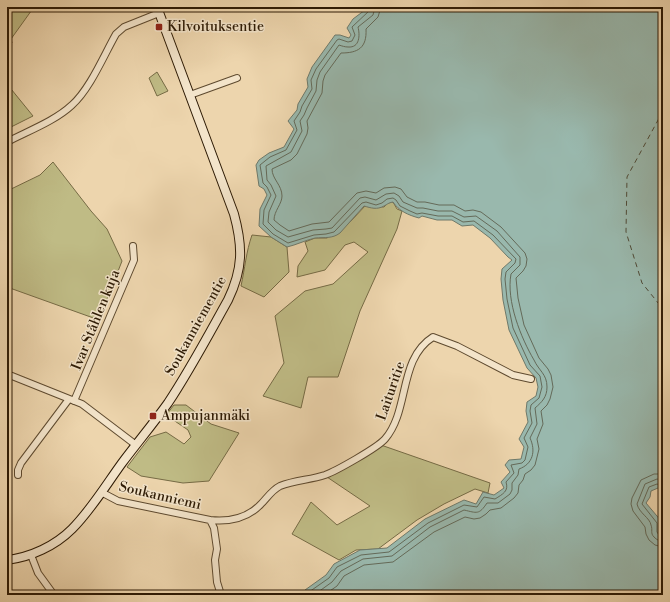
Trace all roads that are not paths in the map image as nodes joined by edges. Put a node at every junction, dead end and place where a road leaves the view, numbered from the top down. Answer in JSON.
{"nodes":[{"id":1,"x":158,"y":10,"type":"edge"},
{"id":2,"x":237,"y":78,"type":"dead end"},
{"id":3,"x":190,"y":95,"type":"junction"},
{"id":4,"x":7,"y":142,"type":"edge"},
{"id":5,"x":133,"y":246,"type":"dead end"},
{"id":6,"x":7,"y":374,"type":"edge"},
{"id":7,"x":531,"y":379,"type":"dead end"},
{"id":8,"x":72,"y":400,"type":"junction"},
{"id":9,"x":136,"y":445,"type":"junction"},
{"id":10,"x":18,"y":475,"type":"dead end"},
{"id":11,"x":101,"y":492,"type":"junction"},
{"id":12,"x":210,"y":520,"type":"junction"},
{"id":13,"x":31,"y":555,"type":"junction"},
{"id":14,"x":7,"y":560,"type":"edge"},
{"id":15,"x":54,"y":595,"type":"edge"},
{"id":16,"x":221,"y":595,"type":"edge"}],
"edges":[{"from":1,"to":3,"type":"street","name":"Soukanniementie"},
{"from":1,"to":4,"type":"street"},
{"from":2,"to":3,"type":"street"},
{"from":3,"to":9,"type":"street","name":"Soukanniementie"},
{"from":5,"to":8,"type":"street","name":"Ivar Ståhlen kuja"},
{"from":6,"to":8,"type":"street"},
{"from":7,"to":12,"type":"street","name":"Laituritie"},
{"from":8,"to":9,"type":"street"},
{"from":8,"to":10,"type":"street","name":"Ivar Ståhlen kuja"},
{"from":9,"to":11,"type":"street","name":"Soukanniementie"},
{"from":11,"to":12,"type":"street","name":"Soukanniemi"},
{"from":11,"to":13,"type":"street","name":"Soukanniementie"},
{"from":12,"to":16,"type":"street","name":"Soukanniemi"},
{"from":13,"to":14,"type":"street","name":"Soukanniementie"},
{"from":13,"to":15,"type":"street"}]}
